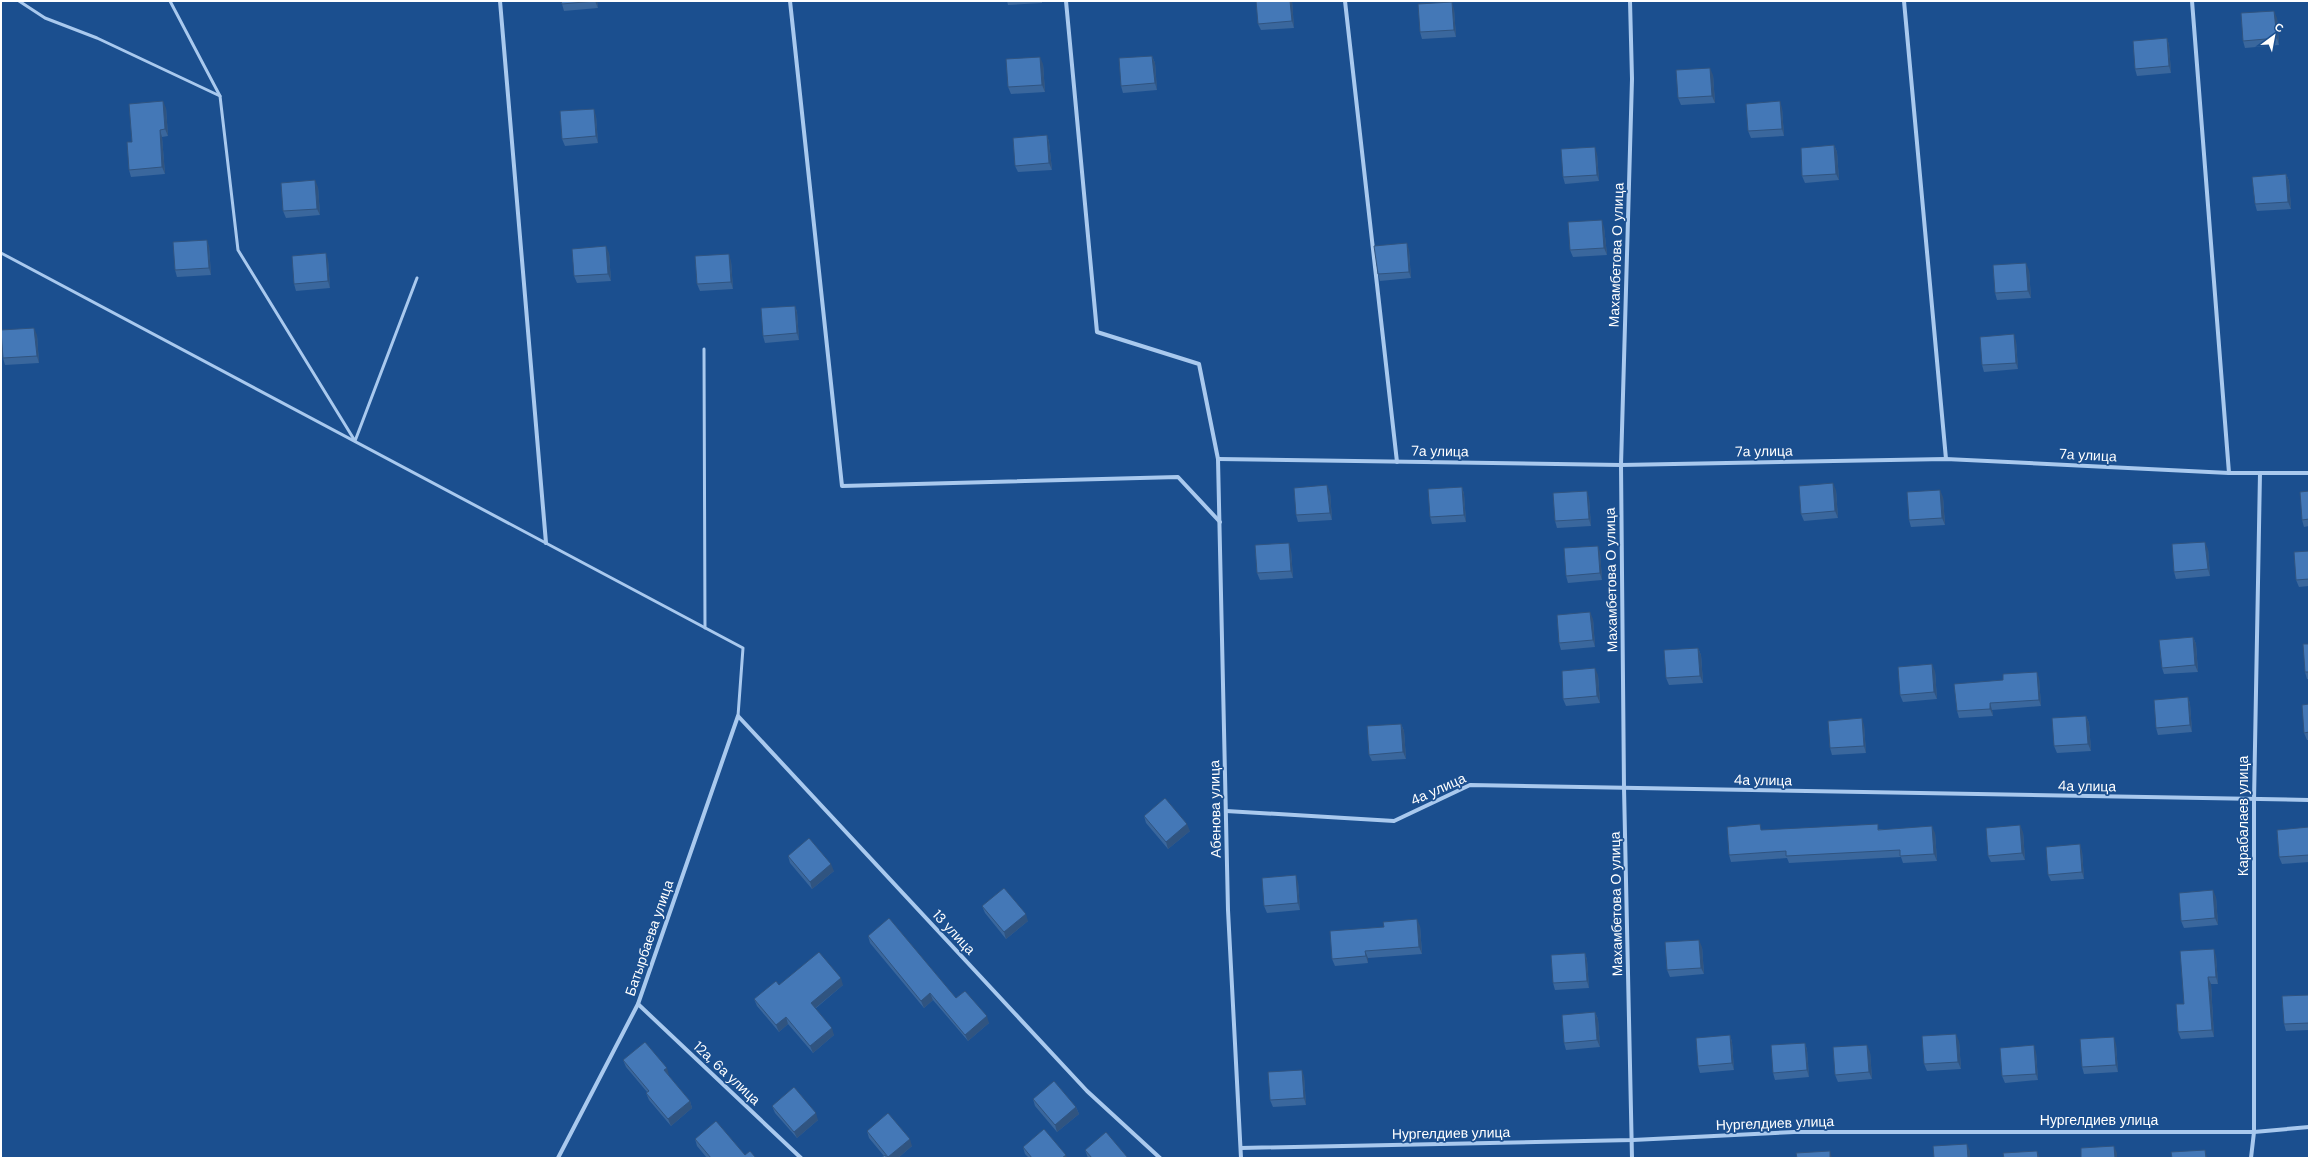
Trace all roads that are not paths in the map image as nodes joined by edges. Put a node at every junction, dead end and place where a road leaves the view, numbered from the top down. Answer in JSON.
{"nodes":[{"id":1,"x":18,"y":1,"type":"edge"},
{"id":2,"x":170,"y":1,"type":"edge"},
{"id":3,"x":500,"y":1,"type":"edge"},
{"id":4,"x":790,"y":1,"type":"edge"},
{"id":5,"x":1066,"y":1,"type":"edge"},
{"id":6,"x":1345,"y":1,"type":"edge"},
{"id":7,"x":1630,"y":1,"type":"edge"},
{"id":8,"x":1904,"y":1,"type":"edge"},
{"id":9,"x":2192,"y":1,"type":"edge"},
{"id":10,"x":220,"y":96,"type":"junction"},
{"id":11,"x":1,"y":253,"type":"edge"},
{"id":12,"x":417,"y":278,"type":"dead end"},
{"id":13,"x":704,"y":349,"type":"dead end"},
{"id":14,"x":355,"y":441,"type":"junction"},
{"id":15,"x":1218,"y":459,"type":"junction"},
{"id":16,"x":1946,"y":459,"type":"junction"},
{"id":17,"x":1397,"y":462,"type":"junction"},
{"id":18,"x":1620,"y":465,"type":"junction"},
{"id":19,"x":2309,"y":472,"type":"edge"},
{"id":20,"x":2229,"y":473,"type":"junction"},
{"id":21,"x":2260,"y":473,"type":"junction"},
{"id":22,"x":1220,"y":522,"type":"junction"},
{"id":23,"x":546,"y":543,"type":"junction"},
{"id":24,"x":706,"y":628,"type":"junction"},
{"id":25,"x":738,"y":716,"type":"junction"},
{"id":26,"x":1624,"y":788,"type":"junction"},
{"id":27,"x":2309,"y":800,"type":"edge"},
{"id":28,"x":2254,"y":801,"type":"junction"},
{"id":29,"x":1226,"y":811,"type":"junction"},
{"id":30,"x":638,"y":1004,"type":"junction"},
{"id":31,"x":2309,"y":1127,"type":"edge"},
{"id":32,"x":2254,"y":1132,"type":"junction"},
{"id":33,"x":1633,"y":1140,"type":"junction"},
{"id":34,"x":1241,"y":1148,"type":"junction"},
{"id":35,"x":558,"y":1158,"type":"edge"},
{"id":36,"x":801,"y":1158,"type":"edge"},
{"id":37,"x":1160,"y":1158,"type":"edge"},
{"id":38,"x":1241,"y":1158,"type":"edge"},
{"id":39,"x":1632,"y":1158,"type":"edge"},
{"id":40,"x":2252,"y":1158,"type":"edge"}],
"edges":[{"from":1,"to":10,"type":"lane"},
{"from":2,"to":10,"type":"lane"},
{"from":3,"to":23,"type":"street"},
{"from":4,"to":22,"type":"street"},
{"from":5,"to":15,"type":"street","name":"Абенова улица"},
{"from":6,"to":17,"type":"street"},
{"from":7,"to":18,"type":"street","name":"Махамбетова О улица"},
{"from":8,"to":16,"type":"street"},
{"from":9,"to":20,"type":"street"},
{"from":10,"to":14,"type":"lane"},
{"from":11,"to":14,"type":"lane"},
{"from":12,"to":14,"type":"lane"},
{"from":13,"to":24,"type":"lane"},
{"from":14,"to":23,"type":"lane"},
{"from":15,"to":17,"type":"street","name":"7а улица"},
{"from":15,"to":22,"type":"street","name":"Абенова улица"},
{"from":16,"to":18,"type":"street","name":"7а улица"},
{"from":16,"to":20,"type":"street","name":"7а улица"},
{"from":17,"to":18,"type":"street","name":"7а улица"},
{"from":18,"to":26,"type":"street","name":"Махамбетова О улица"},
{"from":19,"to":21,"type":"street","name":"7а улица"},
{"from":20,"to":21,"type":"street","name":"7а улица"},
{"from":21,"to":28,"type":"street","name":"Карабалаев улица"},
{"from":22,"to":29,"type":"street","name":"Абенова улица"},
{"from":23,"to":24,"type":"lane"},
{"from":24,"to":25,"type":"lane"},
{"from":25,"to":30,"type":"street","name":"Батырбаева улица"},
{"from":25,"to":37,"type":"street","name":"13 улица"},
{"from":26,"to":28,"type":"street","name":"4а улица"},
{"from":26,"to":29,"type":"street","name":"4а улица"},
{"from":26,"to":33,"type":"street","name":"Махамбетова О улица"},
{"from":27,"to":28,"type":"street","name":"4а улица"},
{"from":28,"to":32,"type":"street","name":"Карабалаев улица"},
{"from":29,"to":34,"type":"street","name":"Абенова улица"},
{"from":30,"to":35,"type":"street","name":"Батырбаева улица"},
{"from":30,"to":36,"type":"street","name":"12а, 6а улица"},
{"from":31,"to":32,"type":"street","name":"Нургелдиев улица"},
{"from":32,"to":33,"type":"street","name":"Нургелдиев улица"},
{"from":32,"to":40,"type":"street","name":"Карабалаев улица"},
{"from":33,"to":34,"type":"street","name":"Нургелдиев улица"},
{"from":33,"to":39,"type":"street","name":"Махамбетова О улица"},
{"from":34,"to":38,"type":"street","name":"Абенова улица"}]}
